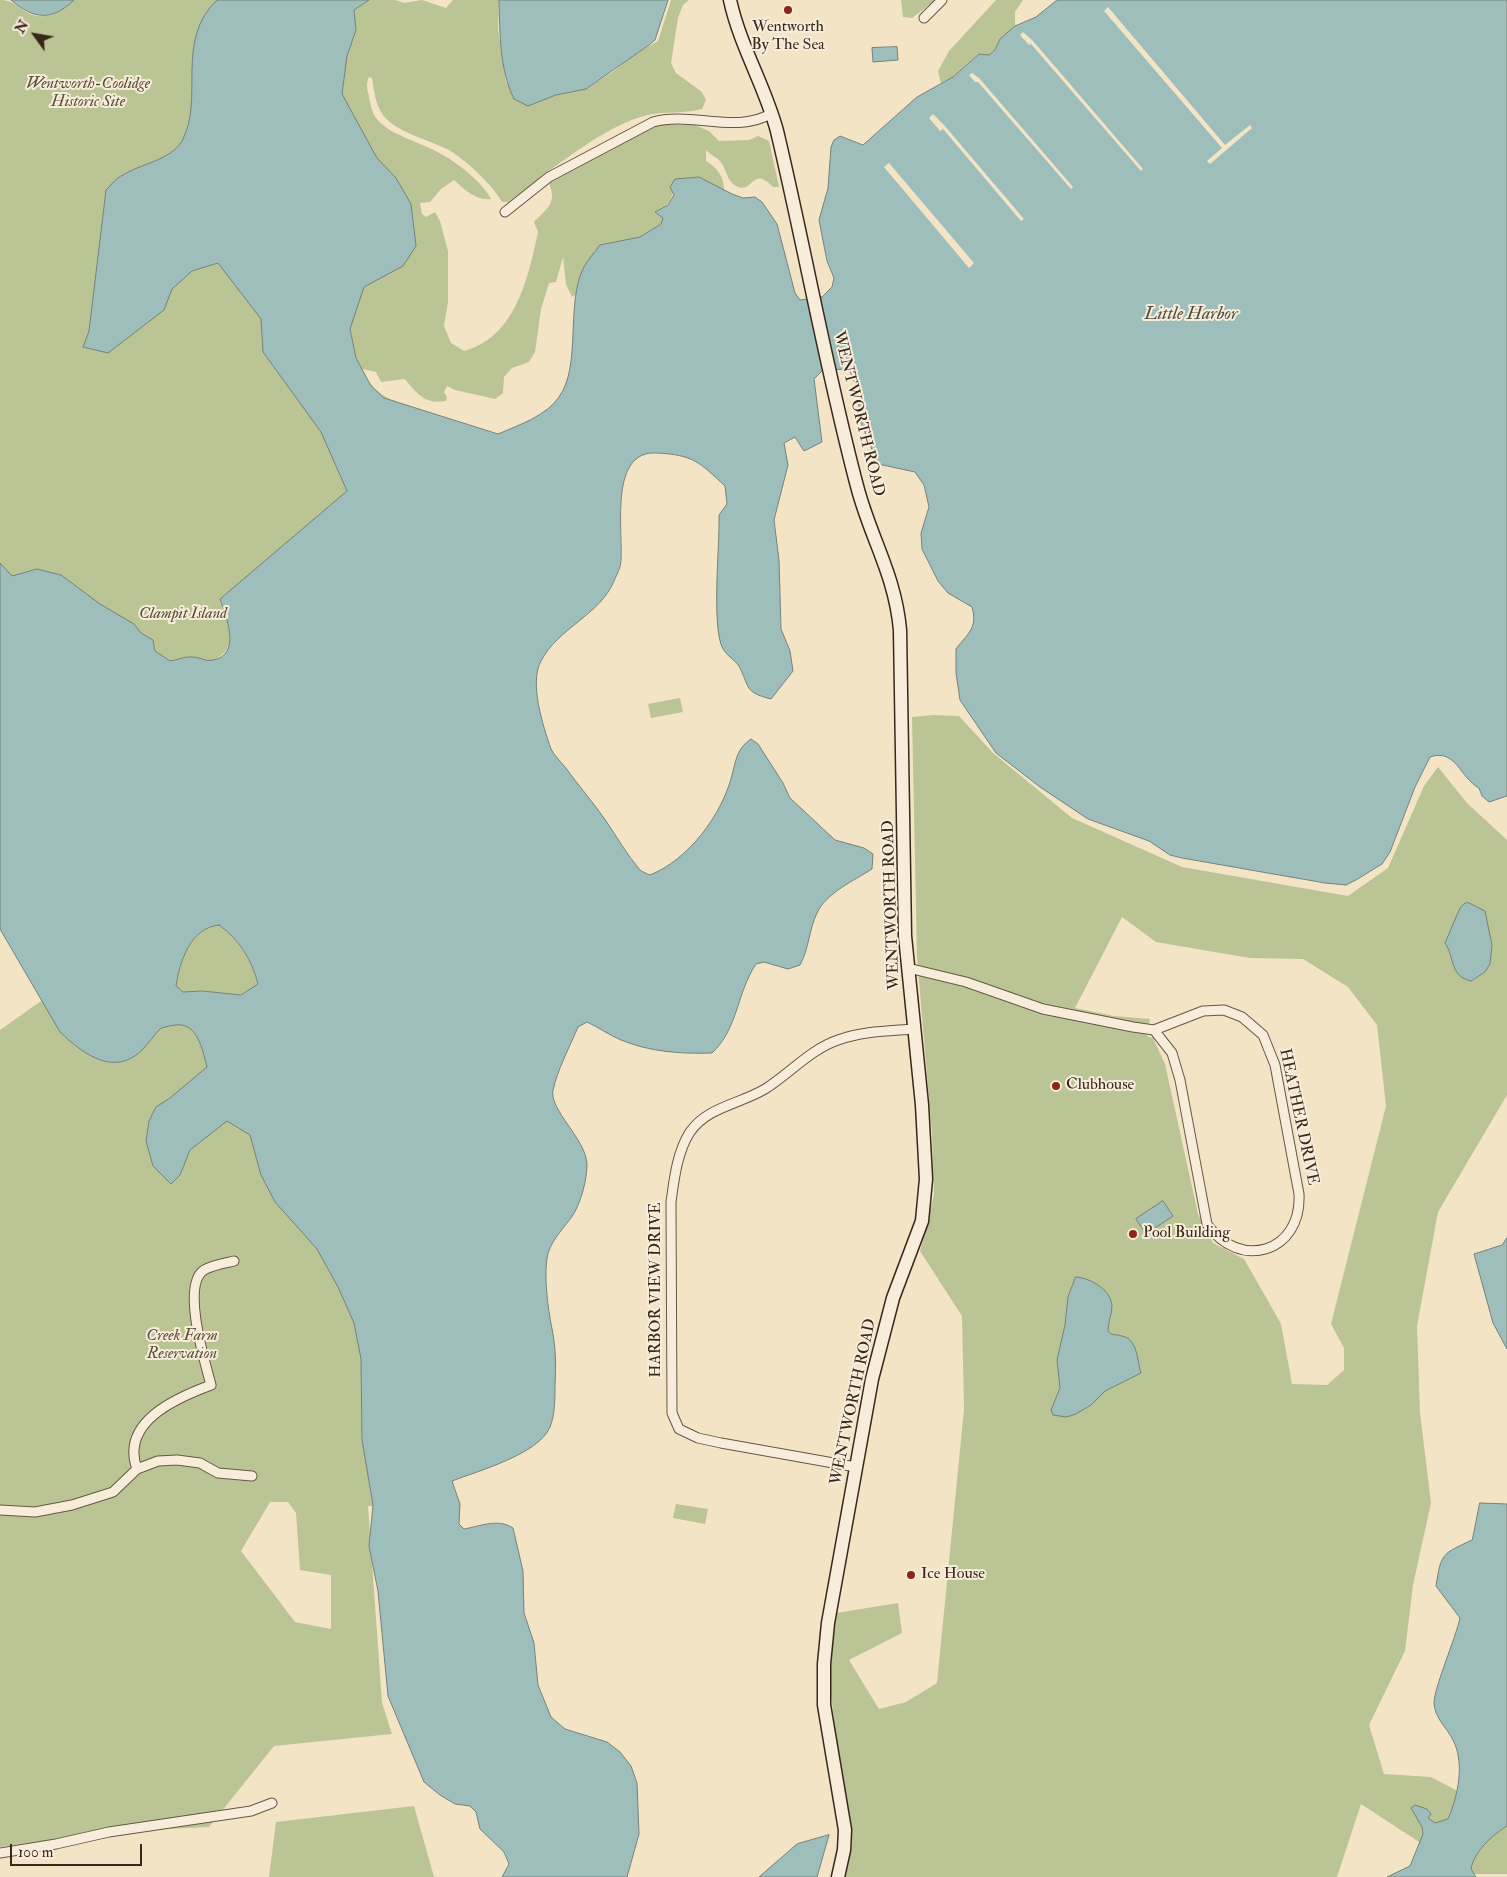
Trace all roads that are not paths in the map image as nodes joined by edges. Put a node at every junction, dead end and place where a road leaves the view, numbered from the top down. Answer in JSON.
{"nodes":[{"id":1,"x":730,"y":0,"type":"edge"},
{"id":2,"x":942,"y":0,"type":"edge"},
{"id":3,"x":924,"y":18,"type":"dead end"},
{"id":4,"x":772,"y":113,"type":"junction"},
{"id":5,"x":505,"y":212,"type":"dead end"},
{"id":6,"x":908,"y":968,"type":"junction"},
{"id":7,"x":914,"y":1029,"type":"junction"},
{"id":8,"x":1154,"y":1030,"type":"junction"},
{"id":9,"x":234,"y":1261,"type":"dead end"},
{"id":10,"x":856,"y":1467,"type":"junction"},
{"id":11,"x":137,"y":1469,"type":"junction"},
{"id":12,"x":252,"y":1476,"type":"dead end"},
{"id":13,"x":0,"y":1510,"type":"edge"},
{"id":14,"x":272,"y":1803,"type":"dead end"},
{"id":15,"x":0,"y":1853,"type":"edge"},
{"id":16,"x":838,"y":1877,"type":"edge"}],
"edges":[{"from":1,"to":4,"type":"main road","name":"WENTWORTH ROAD"},
{"from":2,"to":3,"type":"street"},
{"from":4,"to":5,"type":"street"},
{"from":4,"to":6,"type":"main road","name":"WENTWORTH ROAD"},
{"from":6,"to":7,"type":"main road","name":"WENTWORTH ROAD"},
{"from":6,"to":8,"type":"street"},
{"from":7,"to":10,"type":"main road","name":"WENTWORTH ROAD"},
{"from":7,"to":10,"type":"street","name":"HARBOR VIEW DRIVE"},
{"from":8,"to":8,"type":"street","name":"HEATHER DRIVE"},
{"from":9,"to":11,"type":"street"},
{"from":10,"to":16,"type":"main road","name":"WENTWORTH ROAD"},
{"from":11,"to":12,"type":"street"},
{"from":11,"to":13,"type":"street"},
{"from":14,"to":15,"type":"street"}]}
